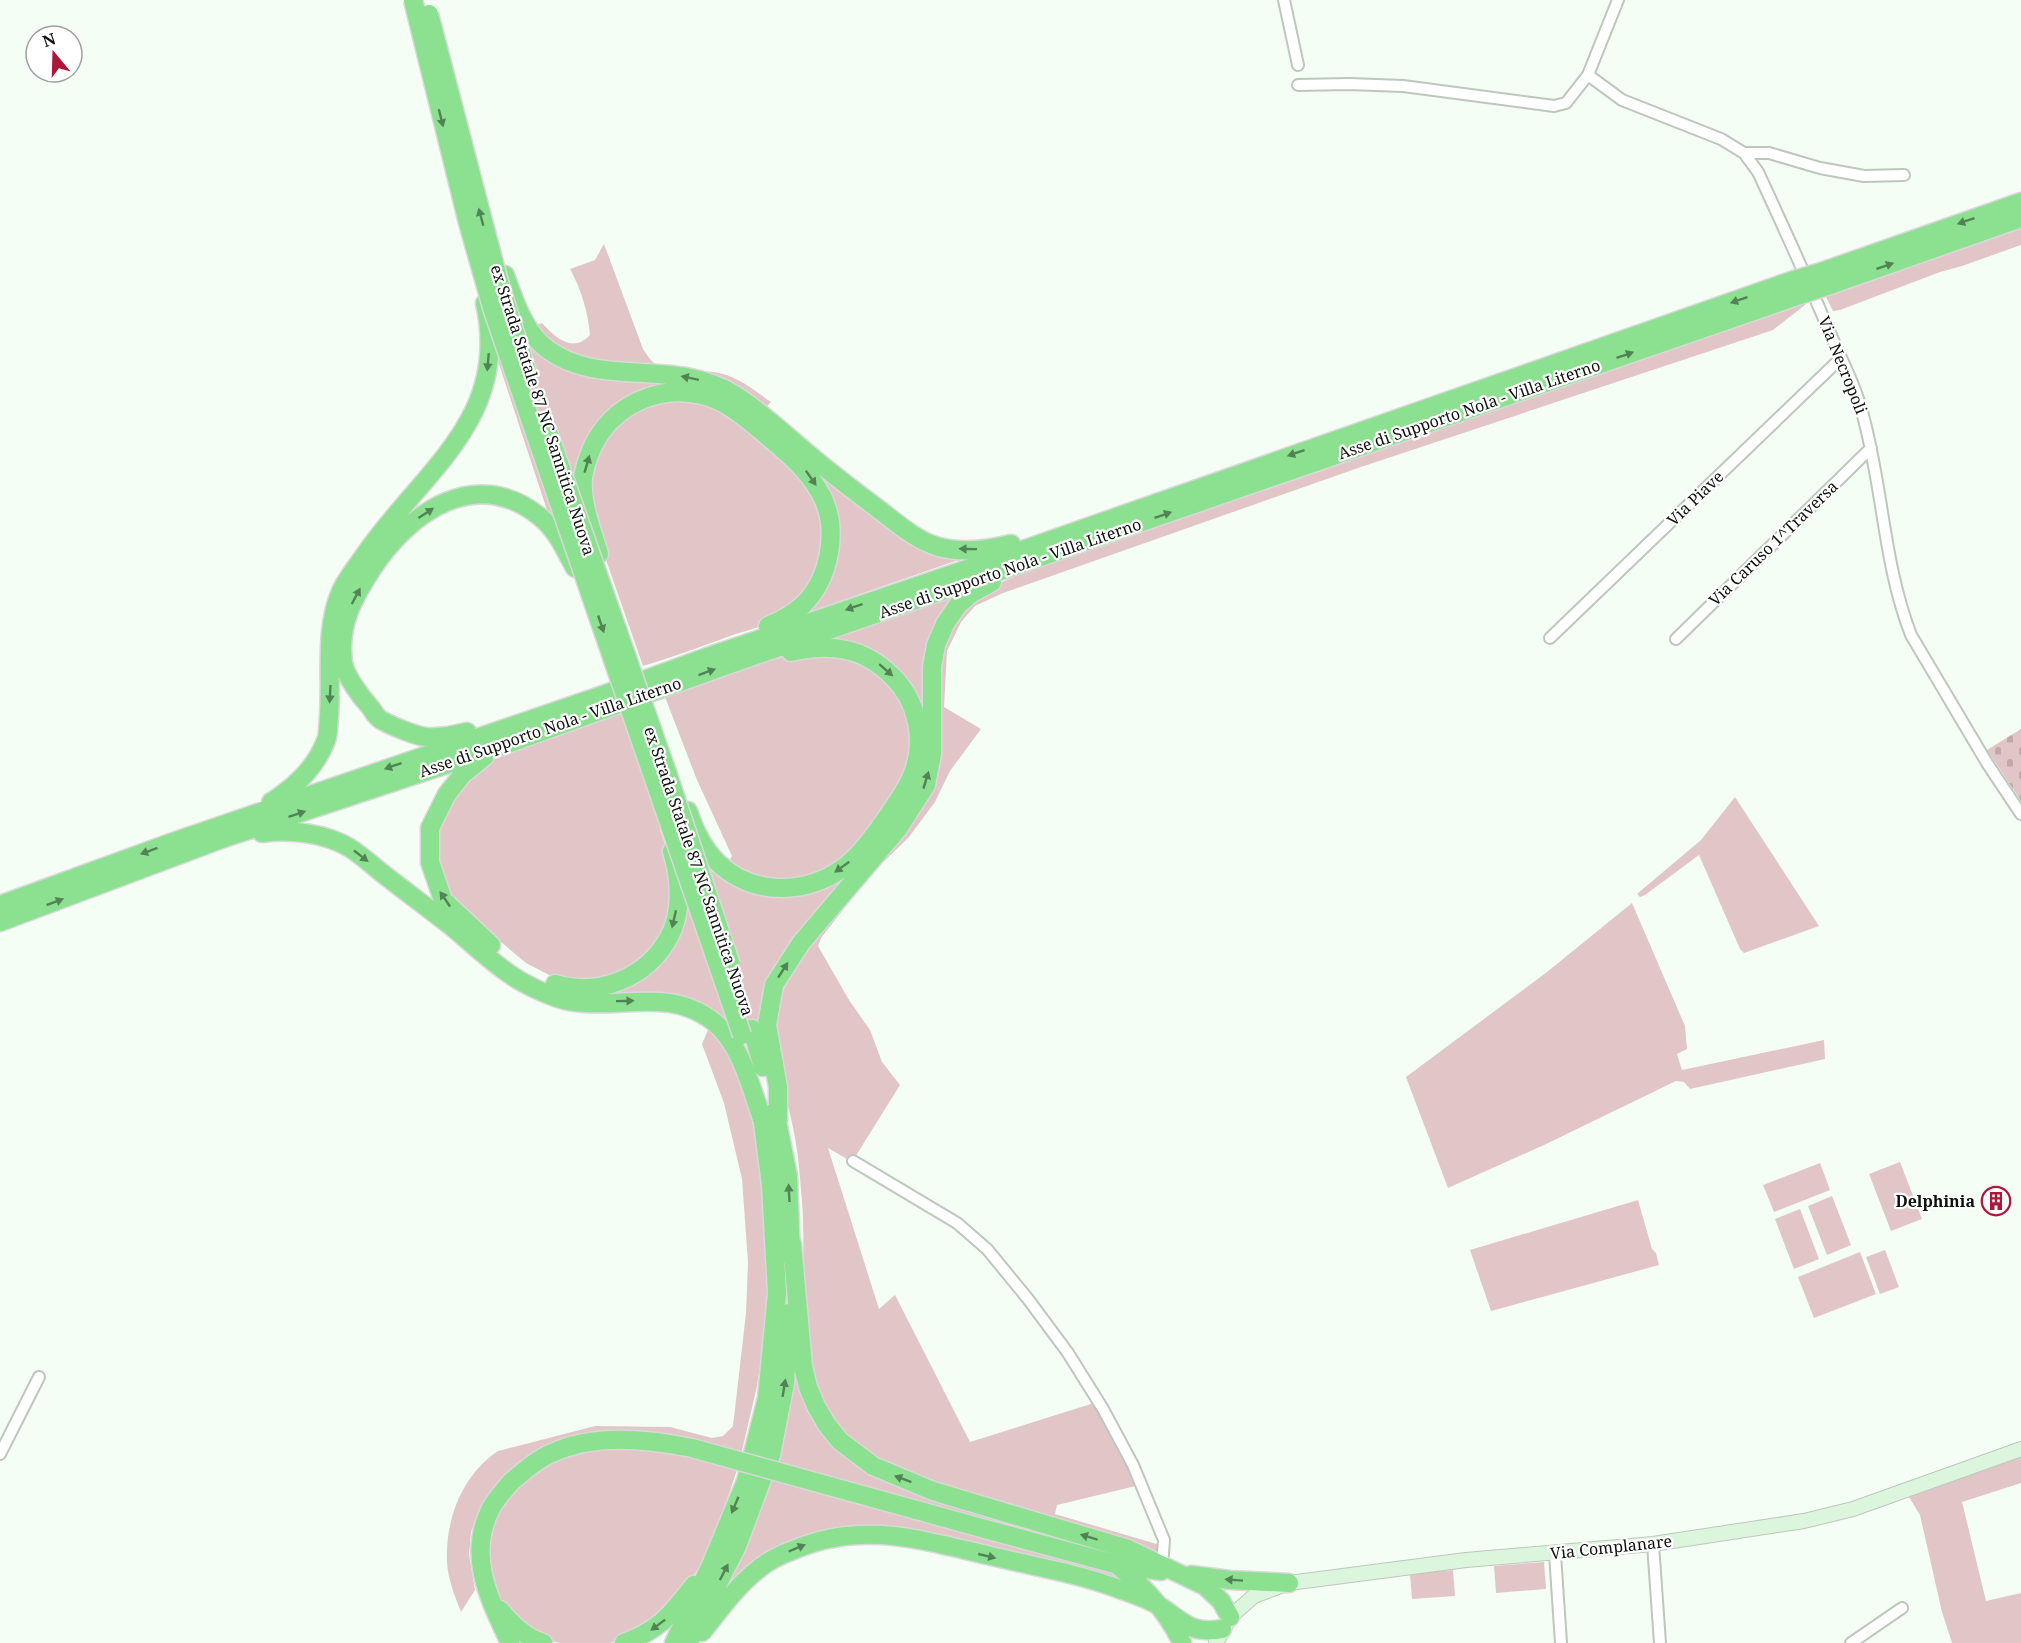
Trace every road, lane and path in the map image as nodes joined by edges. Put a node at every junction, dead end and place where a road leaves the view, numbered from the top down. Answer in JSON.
{"nodes":[{"id":1,"x":413,"y":0,"type":"edge"},
{"id":2,"x":425,"y":0,"type":"edge"},
{"id":3,"x":1284,"y":0,"type":"edge"},
{"id":4,"x":1618,"y":0,"type":"edge"},
{"id":5,"x":1298,"y":65,"type":"dead end"},
{"id":6,"x":1588,"y":75,"type":"junction"},
{"id":7,"x":1298,"y":84,"type":"dead end"},
{"id":8,"x":1744,"y":153,"type":"junction"},
{"id":9,"x":1904,"y":175,"type":"dead end"},
{"id":10,"x":2021,"y":202,"type":"edge"},
{"id":11,"x":2021,"y":218,"type":"edge"},
{"id":12,"x":481,"y":243,"type":"junction"},
{"id":13,"x":1827,"y":278,"type":"junction"},
{"id":14,"x":1797,"y":288,"type":"junction"},
{"id":15,"x":1840,"y":358,"type":"junction"},
{"id":16,"x":756,"y":419,"type":"junction"},
{"id":17,"x":1871,"y":448,"type":"junction"},
{"id":18,"x":1107,"y":520,"type":"junction"},
{"id":19,"x":379,"y":548,"type":"junction"},
{"id":20,"x":1032,"y":560,"type":"junction"},
{"id":21,"x":599,"y":600,"type":"junction"},
{"id":22,"x":1550,"y":638,"type":"dead end"},
{"id":23,"x":1676,"y":639,"type":"dead end"},
{"id":24,"x":707,"y":657,"type":"junction"},
{"id":25,"x":730,"y":664,"type":"junction"},
{"id":26,"x":527,"y":719,"type":"junction"},
{"id":27,"x":493,"y":749,"type":"junction"},
{"id":28,"x":667,"y":772,"type":"junction"},
{"id":29,"x":2021,"y":814,"type":"edge"},
{"id":30,"x":668,"y":820,"type":"junction"},
{"id":31,"x":889,"y":828,"type":"junction"},
{"id":32,"x":224,"y":838,"type":"junction"},
{"id":33,"x":173,"y":842,"type":"junction"},
{"id":34,"x":0,"y":906,"type":"edge"},
{"id":35,"x":0,"y":922,"type":"edge"},
{"id":36,"x":481,"y":944,"type":"junction"},
{"id":37,"x":747,"y":1031,"type":"junction"},
{"id":38,"x":771,"y":1123,"type":"junction"},
{"id":39,"x":853,"y":1161,"type":"dead end"},
{"id":40,"x":792,"y":1244,"type":"junction"},
{"id":41,"x":39,"y":1377,"type":"dead end"},
{"id":42,"x":2021,"y":1449,"type":"edge"},
{"id":43,"x":0,"y":1454,"type":"edge"},
{"id":44,"x":1653,"y":1544,"type":"junction"},
{"id":45,"x":1555,"y":1554,"type":"junction"},
{"id":46,"x":1116,"y":1564,"type":"junction"},
{"id":47,"x":711,"y":1565,"type":"junction"},
{"id":48,"x":1170,"y":1570,"type":"junction"},
{"id":49,"x":1289,"y":1584,"type":"junction"},
{"id":50,"x":489,"y":1598,"type":"junction"},
{"id":51,"x":1160,"y":1606,"type":"junction"},
{"id":52,"x":1902,"y":1608,"type":"dead end"},
{"id":53,"x":1223,"y":1630,"type":"edge"},
{"id":54,"x":510,"y":1643,"type":"edge"},
{"id":55,"x":543,"y":1643,"type":"edge"},
{"id":56,"x":624,"y":1643,"type":"edge"},
{"id":57,"x":674,"y":1643,"type":"edge"},
{"id":58,"x":688,"y":1643,"type":"edge"},
{"id":59,"x":694,"y":1643,"type":"edge"},
{"id":60,"x":1182,"y":1643,"type":"edge"},
{"id":61,"x":1561,"y":1643,"type":"edge"},
{"id":62,"x":1660,"y":1643,"type":"edge"},
{"id":63,"x":1851,"y":1643,"type":"edge"}],
"edges":[{"from":1,"to":12,"type":"highway","name":"ex Strada Statale 87 NC Sannitica Nuova","one_way":true,"bridge":true},
{"from":12,"to":2,"type":"highway","name":"ex Strada Statale 87 NC Sannitica Nuova","one_way":true,"bridge":true},
{"from":3,"to":5,"type":"street"},
{"from":4,"to":6,"type":"street"},
{"from":6,"to":7,"type":"street"},
{"from":6,"to":8,"type":"street","name":"Via Necropoli"},
{"from":8,"to":9,"type":"street"},
{"from":8,"to":15,"type":"street","name":"Via Necropoli"},
{"from":10,"to":13,"type":"highway","name":"Asse di Supporto Nola - Villa Literno","one_way":true},
{"from":13,"to":11,"type":"highway","name":"Asse di Supporto Nola - Villa Literno","one_way":true},
{"from":16,"to":12,"type":"highway","one_way":true,"bridge":true},
{"from":12,"to":19,"type":"highway","one_way":true,"bridge":true},
{"from":12,"to":21,"type":"highway","name":"ex Strada Statale 87 NC Sannitica Nuova","bridge":true},
{"from":13,"to":14,"type":"highway","name":"Asse di Supporto Nola - Villa Literno","bridge":true},
{"from":14,"to":18,"type":"highway","name":"Asse di Supporto Nola - Villa Literno","one_way":true},
{"from":20,"to":14,"type":"highway","name":"Asse di Supporto Nola - Villa Literno","one_way":true},
{"from":15,"to":17,"type":"street","name":"Via Necropoli"},
{"from":15,"to":22,"type":"street","name":"Via Piave"},
{"from":18,"to":16,"type":"highway","one_way":true},
{"from":21,"to":16,"type":"highway","one_way":true,"bridge":true},
{"from":16,"to":24,"type":"highway","one_way":true},
{"from":17,"to":23,"type":"street","name":"Via Caruso 1^Traversa"},
{"from":17,"to":29,"type":"street","name":"Via Necropoli"},
{"from":18,"to":24,"type":"highway","name":"Asse di Supporto Nola - Villa Literno","one_way":true},
{"from":19,"to":21,"type":"highway","one_way":true,"bridge":true},
{"from":26,"to":19,"type":"highway","one_way":true},
{"from":19,"to":33,"type":"highway","one_way":true},
{"from":20,"to":25,"type":"highway","name":"Asse di Supporto Nola - Villa Literno"},
{"from":31,"to":20,"type":"highway","one_way":true},
{"from":21,"to":28,"type":"highway","name":"ex Strada Statale 87 NC Sannitica Nuova","bridge":true},
{"from":21,"to":30,"type":"highway","name":"ex Strada Statale 87 NC Sannitica Nuova","one_way":true,"bridge":true},
{"from":24,"to":26,"type":"highway","name":"Asse di Supporto Nola - Villa Literno"},
{"from":27,"to":25,"type":"highway","name":"Asse di Supporto Nola - Villa Literno","one_way":true},
{"from":25,"to":31,"type":"highway","one_way":true},
{"from":26,"to":33,"type":"highway","name":"Asse di Supporto Nola - Villa Literno","one_way":true},
{"from":32,"to":27,"type":"highway","name":"Asse di Supporto Nola - Villa Literno","one_way":true},
{"from":36,"to":27,"type":"highway","one_way":true},
{"from":31,"to":28,"type":"highway","one_way":true,"bridge":true},
{"from":28,"to":37,"type":"highway","name":"ex Strada Statale 87 NC Sannitica Nuova","bridge":true},
{"from":30,"to":36,"type":"highway","one_way":true,"bridge":true},
{"from":30,"to":37,"type":"highway","name":"ex Strada Statale 87 NC Sannitica Nuova","bridge":true},
{"from":37,"to":31,"type":"highway","one_way":true},
{"from":35,"to":32,"type":"highway","name":"Asse di Supporto Nola - Villa Literno","one_way":true},
{"from":32,"to":36,"type":"highway","one_way":true},
{"from":33,"to":34,"type":"highway","name":"Asse di Supporto Nola - Villa Literno","one_way":true},
{"from":36,"to":37,"type":"highway","one_way":true},
{"from":37,"to":38,"type":"highway","name":"ex Strada Statale 87 NC Sannitica Nuova"},
{"from":37,"to":38,"type":"highway"},
{"from":40,"to":38,"type":"highway","name":"ex Strada Statale 87 NC Sannitica Nuova","one_way":true},
{"from":38,"to":47,"type":"highway","name":"ex Strada Statale 87 NC Sannitica Nuova","one_way":true},
{"from":39,"to":48,"type":"street"},
{"from":48,"to":40,"type":"highway","one_way":true},
{"from":58,"to":40,"type":"highway","name":"ex Strada Statale 87 NC Sannitica Nuova","one_way":true},
{"from":41,"to":43,"type":"street"},
{"from":42,"to":44,"type":"main road","name":"Via Complanare"},
{"from":44,"to":45,"type":"main road","name":"Via Complanare"},
{"from":44,"to":62,"type":"street"},
{"from":45,"to":49,"type":"main road","name":"Via Complanare"},
{"from":45,"to":61,"type":"street"},
{"from":46,"to":48,"type":"highway"},
{"from":46,"to":50,"type":"highway","bridge":true},
{"from":46,"to":51,"type":"highway"},
{"from":47,"to":56,"type":"highway","one_way":true},
{"from":47,"to":57,"type":"highway","name":"ex Strada Statale 87 NC Sannitica Nuova"},
{"from":49,"to":48,"type":"highway","one_way":true},
{"from":48,"to":51,"type":"highway"},
{"from":48,"to":53,"type":"highway"},
{"from":49,"to":53,"type":"main road","name":"Via Complanare"},
{"from":50,"to":54,"type":"highway"},
{"from":50,"to":55,"type":"highway"},
{"from":51,"to":53,"type":"highway"},
{"from":59,"to":51,"type":"highway","one_way":true},
{"from":51,"to":60,"type":"highway"},
{"from":52,"to":63,"type":"street"}]}
